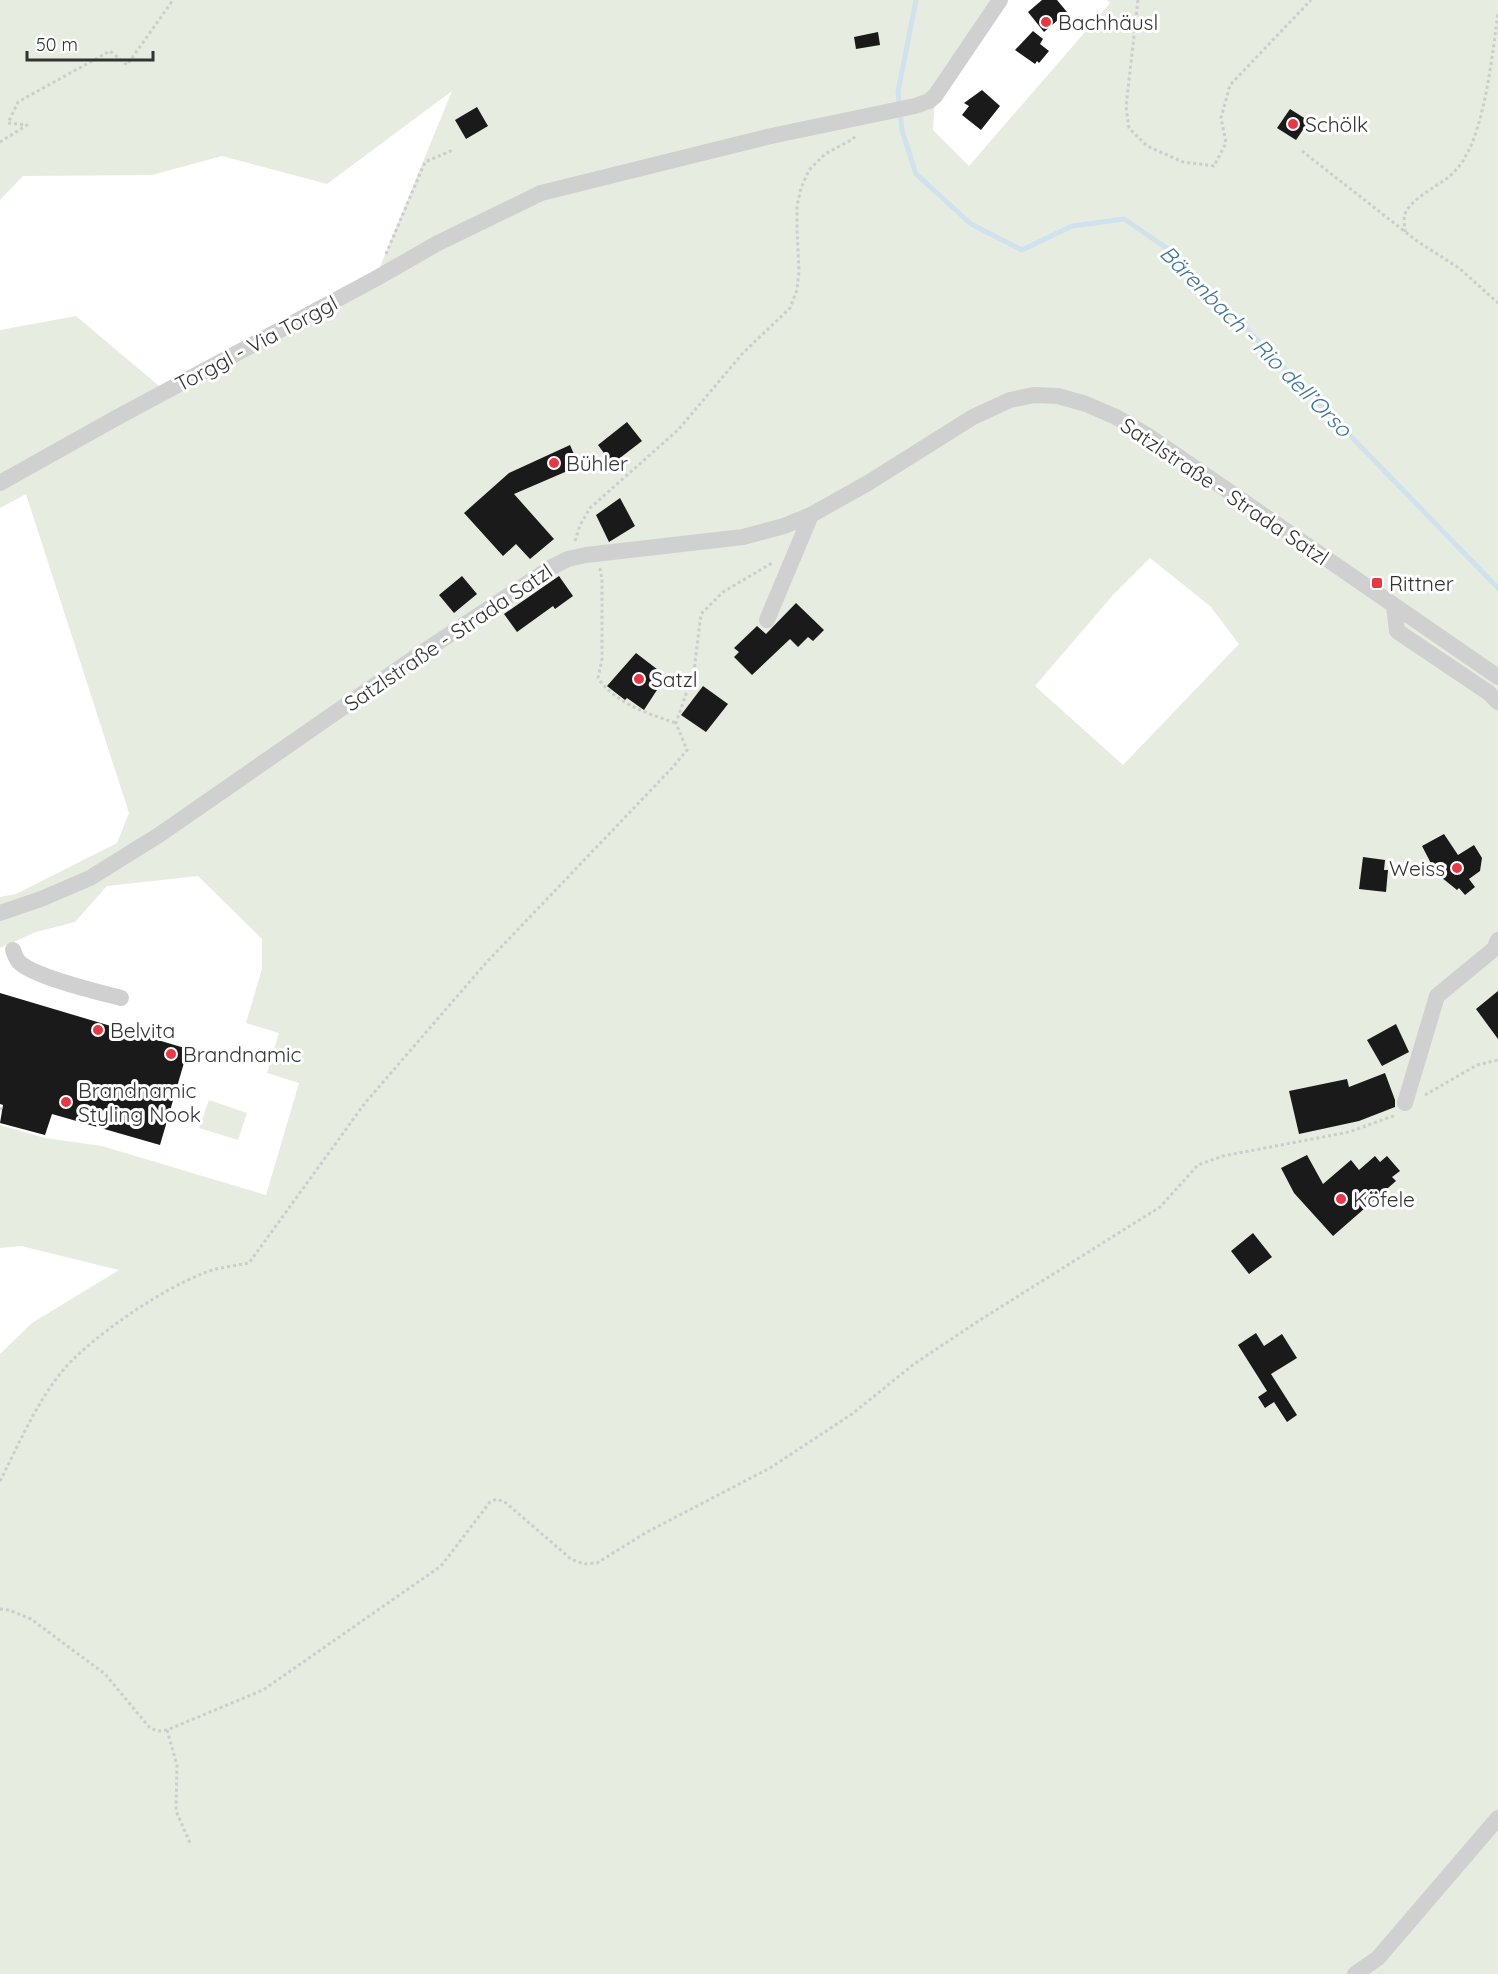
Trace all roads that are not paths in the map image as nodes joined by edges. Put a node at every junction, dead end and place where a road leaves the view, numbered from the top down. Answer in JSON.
{"nodes":[{"id":1,"x":1000,"y":0,"type":"edge"},
{"id":2,"x":0,"y":483,"type":"edge"},
{"id":3,"x":811,"y":515,"type":"junction"},
{"id":4,"x":1394,"y":606,"type":"junction"},
{"id":5,"x":767,"y":620,"type":"dead end"},
{"id":6,"x":1498,"y":676,"type":"edge"},
{"id":7,"x":1498,"y":702,"type":"edge"},
{"id":8,"x":0,"y":913,"type":"edge"},
{"id":9,"x":1498,"y":940,"type":"edge"},
{"id":10,"x":13,"y":950,"type":"dead end"},
{"id":11,"x":121,"y":998,"type":"dead end"},
{"id":12,"x":1405,"y":1103,"type":"road end"},
{"id":13,"x":1498,"y":1818,"type":"edge"},
{"id":14,"x":1355,"y":1974,"type":"edge"}],
"edges":[{"from":1,"to":2,"type":"street","name":"Torggl - Via Torggl"},
{"from":3,"to":4,"type":"street","name":"Satzlstraße - Strada Satzl"},
{"from":3,"to":5,"type":"street"},
{"from":3,"to":8,"type":"street","name":"Satzlstraße - Strada Satzl"},
{"from":4,"to":6,"type":"street","name":"Satzlstraße - Strada Satzl"},
{"from":4,"to":7,"type":"street"},
{"from":9,"to":12,"type":"street"},
{"from":10,"to":11,"type":"street"},
{"from":13,"to":14,"type":"street"}]}
